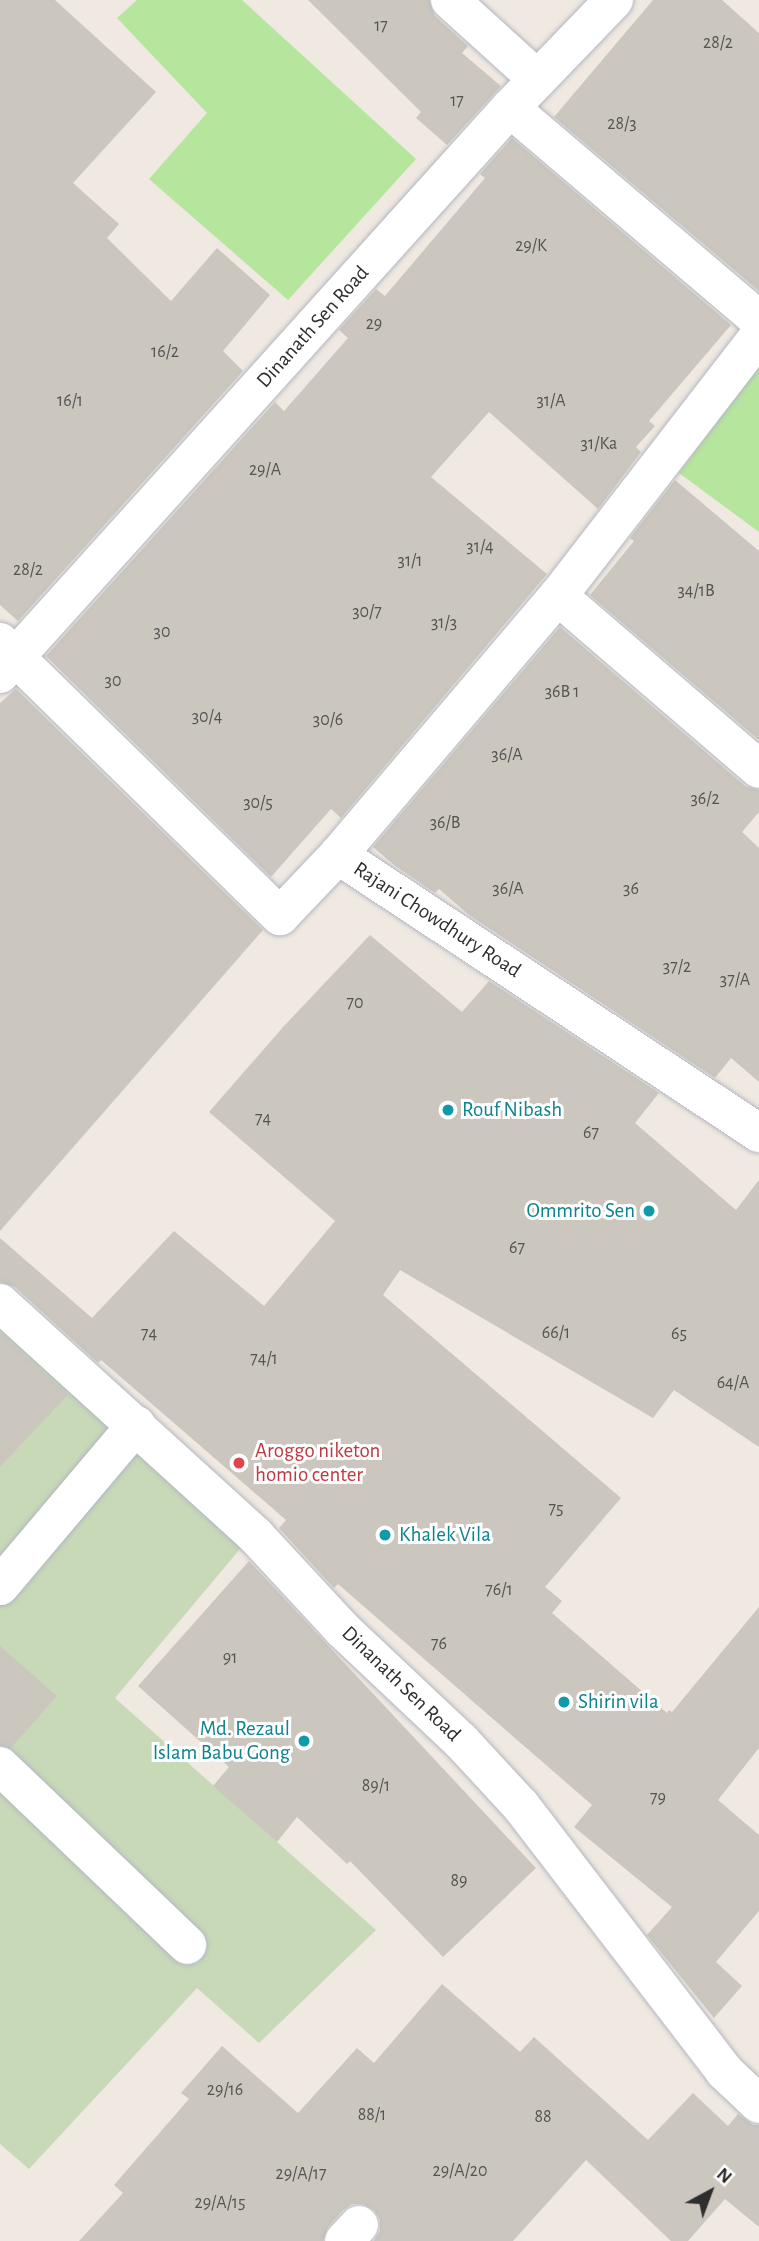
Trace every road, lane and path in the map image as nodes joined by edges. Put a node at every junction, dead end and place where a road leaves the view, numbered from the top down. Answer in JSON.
{"nodes":[{"id":1,"x":450,"y":0,"type":"edge"},
{"id":2,"x":614,"y":0,"type":"edge"},
{"id":3,"x":537,"y":79,"type":"junction"},
{"id":4,"x":510,"y":108,"type":"junction"},
{"id":5,"x":759,"y":320,"type":"edge"},
{"id":6,"x":759,"y":336,"type":"edge"},
{"id":7,"x":558,"y":596,"type":"junction"},
{"id":8,"x":5,"y":658,"type":"edge"},
{"id":9,"x":759,"y":769,"type":"edge"},
{"id":10,"x":338,"y":855,"type":"junction"},
{"id":11,"x":759,"y":1133,"type":"edge"},
{"id":12,"x":0,"y":1303,"type":"edge"},
{"id":13,"x":136,"y":1425,"type":"junction"},
{"id":14,"x":0,"y":1586,"type":"edge"},
{"id":15,"x":0,"y":1766,"type":"edge"},
{"id":16,"x":187,"y":1945,"type":"dead end"},
{"id":17,"x":759,"y":2104,"type":"edge"}],
"edges":[{"from":1,"to":3,"type":"street"},
{"from":2,"to":3,"type":"street","name":"Dinanath Sen Road"},
{"from":3,"to":4,"type":"street","name":"Dinanath Sen Road"},
{"from":4,"to":5,"type":"street"},
{"from":4,"to":8,"type":"street","name":"Dinanath Sen Road"},
{"from":6,"to":7,"type":"street"},
{"from":7,"to":9,"type":"street"},
{"from":7,"to":10,"type":"street"},
{"from":8,"to":10,"type":"street","name":"Rajani Chowdhury Road"},
{"from":10,"to":11,"type":"street","name":"Rajani Chowdhury Road"},
{"from":12,"to":13,"type":"street","name":"Dinanath Sen Road"},
{"from":13,"to":14,"type":"street"},
{"from":13,"to":17,"type":"street","name":"Dinanath Sen Road"},
{"from":15,"to":16,"type":"street"}]}
